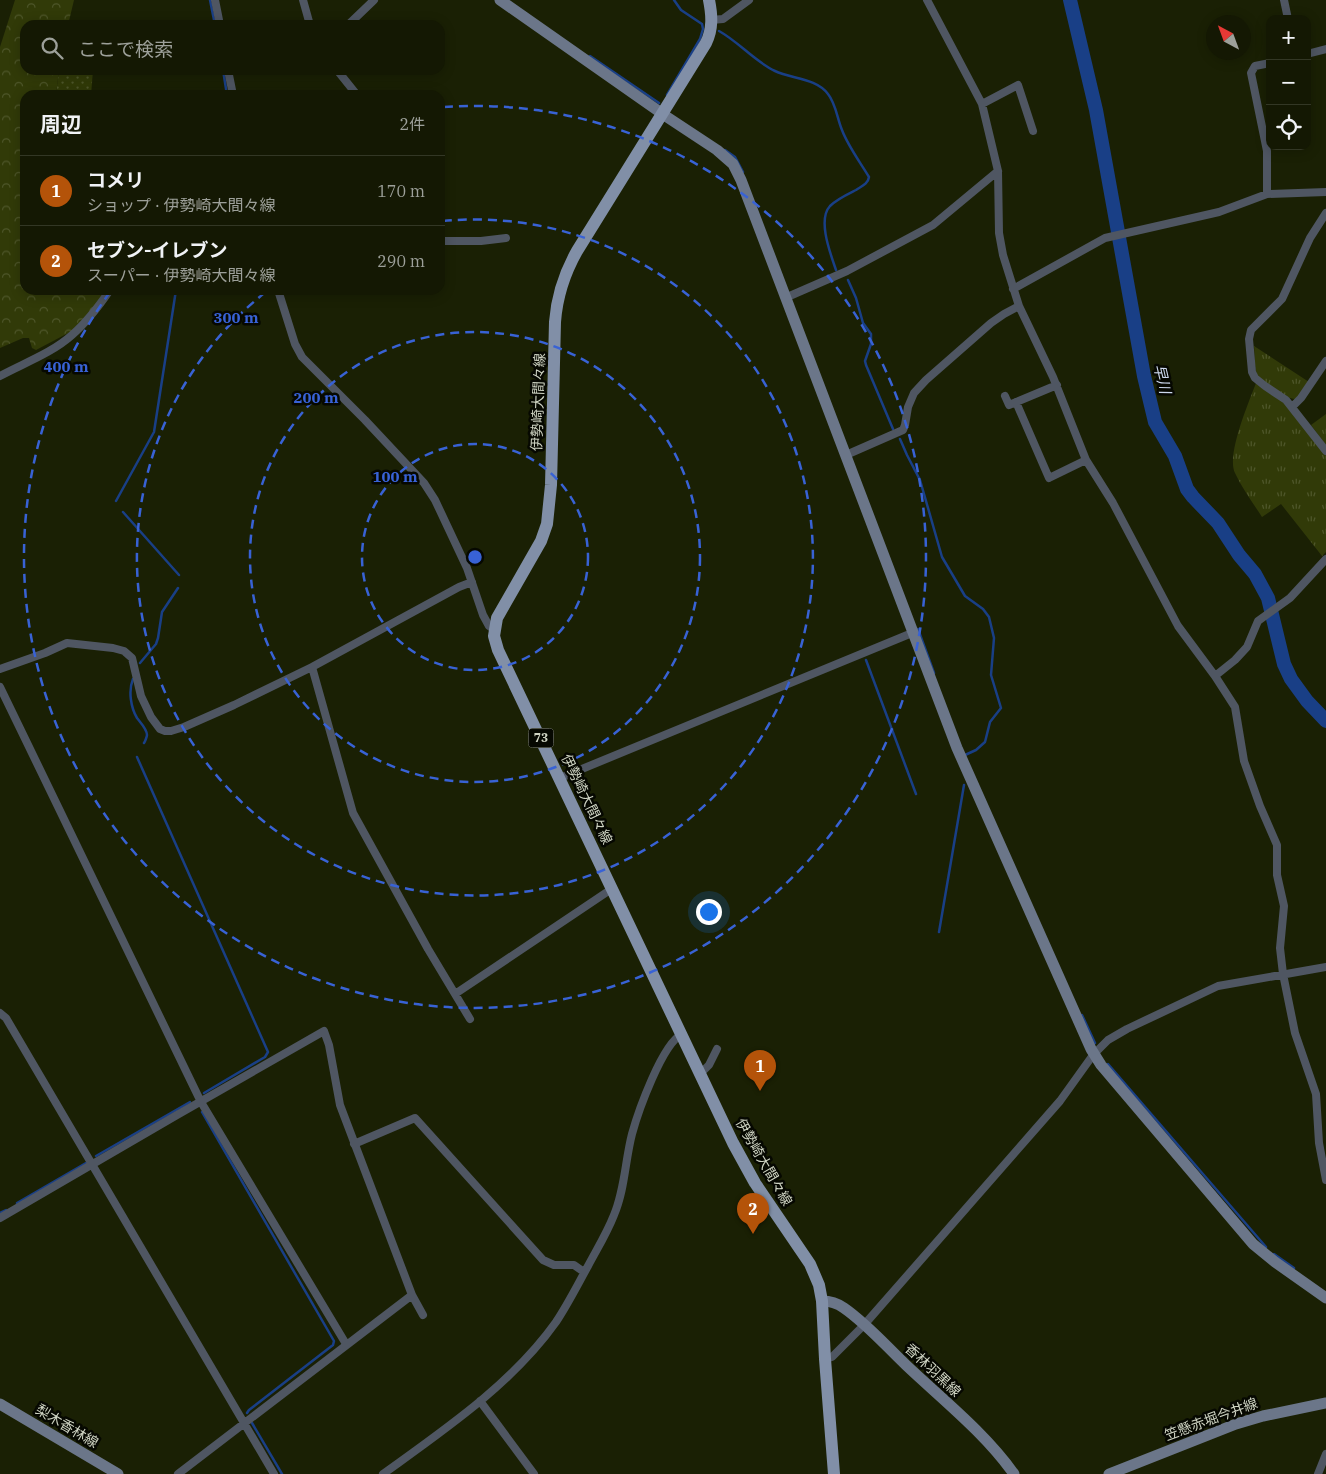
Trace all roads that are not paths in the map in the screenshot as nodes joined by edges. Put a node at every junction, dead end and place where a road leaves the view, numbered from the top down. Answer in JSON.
{"nodes":[{"id":1,"x":215,"y":0,"type":"edge"},
{"id":2,"x":304,"y":0,"type":"edge"},
{"id":3,"x":374,"y":0,"type":"edge"},
{"id":4,"x":500,"y":0,"type":"edge"},
{"id":5,"x":709,"y":0,"type":"edge"},
{"id":6,"x":749,"y":0,"type":"edge"},
{"id":7,"x":927,"y":0,"type":"edge"},
{"id":8,"x":1284,"y":0,"type":"edge"},
{"id":9,"x":1287,"y":15,"type":"edge"},
{"id":10,"x":219,"y":20,"type":"edge"},
{"id":11,"x":309,"y":20,"type":"edge"},
{"id":12,"x":353,"y":20,"type":"edge"},
{"id":13,"x":711,"y":20,"type":"junction"},
{"id":14,"x":1326,"y":49,"type":"edge"},
{"id":15,"x":1311,"y":53,"type":"edge"},
{"id":16,"x":1266,"y":64,"type":"edge"},
{"id":17,"x":229,"y":75,"type":"edge"},
{"id":18,"x":342,"y":75,"type":"edge"},
{"id":19,"x":232,"y":90,"type":"edge"},
{"id":20,"x":353,"y":90,"type":"edge"},
{"id":21,"x":982,"y":104,"type":"junction"},
{"id":22,"x":662,"y":114,"type":"junction"},
{"id":23,"x":1033,"y":131,"type":"dead end"},
{"id":24,"x":998,"y":171,"type":"junction"},
{"id":25,"x":1326,"y":192,"type":"edge"},
{"id":26,"x":1266,"y":194,"type":"junction"},
{"id":27,"x":1326,"y":213,"type":"edge"},
{"id":28,"x":506,"y":238,"type":"dead end"},
{"id":29,"x":445,"y":241,"type":"edge"},
{"id":30,"x":1013,"y":290,"type":"junction"},
{"id":31,"x":106,"y":295,"type":"edge"},
{"id":32,"x":280,"y":295,"type":"edge"},
{"id":33,"x":785,"y":298,"type":"junction"},
{"id":34,"x":1019,"y":306,"type":"junction"},
{"id":35,"x":1326,"y":361,"type":"edge"},
{"id":36,"x":0,"y":376,"type":"edge"},
{"id":37,"x":1057,"y":385,"type":"junction"},
{"id":38,"x":1005,"y":396,"type":"dead end"},
{"id":39,"x":1016,"y":402,"type":"junction"},
{"id":40,"x":1292,"y":407,"type":"junction"},
{"id":41,"x":1326,"y":451,"type":"edge"},
{"id":42,"x":846,"y":455,"type":"junction"},
{"id":43,"x":1086,"y":460,"type":"junction"},
{"id":44,"x":1326,"y":559,"type":"edge"},
{"id":45,"x":472,"y":582,"type":"junction"},
{"id":46,"x":495,"y":630,"type":"junction"},
{"id":47,"x":912,"y":633,"type":"junction"},
{"id":48,"x":312,"y":667,"type":"junction"},
{"id":49,"x":0,"y":669,"type":"edge"},
{"id":50,"x":1215,"y":676,"type":"junction"},
{"id":51,"x":0,"y":687,"type":"edge"},
{"id":52,"x":560,"y":778,"type":"junction"},
{"id":53,"x":612,"y":888,"type":"junction"},
{"id":54,"x":1326,"y":967,"type":"edge"},
{"id":55,"x":1283,"y":974,"type":"junction"},
{"id":56,"x":455,"y":994,"type":"junction"},
{"id":57,"x":0,"y":1013,"type":"edge"},
{"id":58,"x":470,"y":1019,"type":"dead end"},
{"id":59,"x":682,"y":1034,"type":"junction"},
{"id":60,"x":717,"y":1050,"type":"dead end"},
{"id":61,"x":1093,"y":1054,"type":"junction"},
{"id":62,"x":701,"y":1073,"type":"junction"},
{"id":63,"x":201,"y":1102,"type":"junction"},
{"id":64,"x":354,"y":1144,"type":"junction"},
{"id":65,"x":92,"y":1164,"type":"junction"},
{"id":66,"x":1326,"y":1180,"type":"edge"},
{"id":67,"x":0,"y":1218,"type":"edge"},
{"id":68,"x":584,"y":1272,"type":"junction"},
{"id":69,"x":412,"y":1294,"type":"junction"},
{"id":70,"x":1326,"y":1298,"type":"edge"},
{"id":71,"x":822,"y":1301,"type":"junction"},
{"id":72,"x":423,"y":1314,"type":"dead end"},
{"id":73,"x":864,"y":1325,"type":"junction"},
{"id":74,"x":346,"y":1344,"type":"junction"},
{"id":75,"x":825,"y":1359,"type":"junction"},
{"id":76,"x":480,"y":1401,"type":"junction"},
{"id":77,"x":1326,"y":1403,"type":"edge"},
{"id":78,"x":0,"y":1404,"type":"edge"},
{"id":79,"x":245,"y":1422,"type":"junction"},
{"id":80,"x":1326,"y":1454,"type":"edge"},
{"id":81,"x":118,"y":1474,"type":"edge"},
{"id":82,"x":178,"y":1474,"type":"edge"},
{"id":83,"x":274,"y":1474,"type":"edge"},
{"id":84,"x":383,"y":1474,"type":"edge"},
{"id":85,"x":534,"y":1474,"type":"edge"},
{"id":86,"x":834,"y":1474,"type":"edge"},
{"id":87,"x":1014,"y":1474,"type":"edge"},
{"id":88,"x":1109,"y":1474,"type":"edge"},
{"id":89,"x":1318,"y":1474,"type":"edge"}],
"edges":[{"from":1,"to":10,"type":"street"},
{"from":2,"to":11,"type":"street"},
{"from":3,"to":12,"type":"street"},
{"from":4,"to":22,"type":"street"},
{"from":5,"to":13,"type":"main road","name":"伊勢崎大間々線"},
{"from":6,"to":13,"type":"street"},
{"from":7,"to":21,"type":"street"},
{"from":8,"to":9,"type":"street"},
{"from":13,"to":22,"type":"main road","name":"伊勢崎大間々線"},
{"from":14,"to":15,"type":"street"},
{"from":16,"to":26,"type":"street"},
{"from":17,"to":19,"type":"street"},
{"from":18,"to":20,"type":"street"},
{"from":21,"to":23,"type":"street"},
{"from":21,"to":24,"type":"street"},
{"from":22,"to":33,"type":"street"},
{"from":22,"to":46,"type":"main road","name":"伊勢崎大間々線"},
{"from":24,"to":30,"type":"street"},
{"from":24,"to":33,"type":"street"},
{"from":25,"to":26,"type":"street"},
{"from":26,"to":30,"type":"street"},
{"from":27,"to":40,"type":"street"},
{"from":28,"to":29,"type":"street"},
{"from":30,"to":34,"type":"street"},
{"from":31,"to":36,"type":"street"},
{"from":32,"to":45,"type":"street"},
{"from":33,"to":42,"type":"street"},
{"from":34,"to":37,"type":"street"},
{"from":34,"to":42,"type":"street"},
{"from":35,"to":40,"type":"street"},
{"from":37,"to":39,"type":"street"},
{"from":37,"to":43,"type":"street"},
{"from":38,"to":39,"type":"street"},
{"from":39,"to":43,"type":"street"},
{"from":40,"to":41,"type":"street"},
{"from":42,"to":47,"type":"street"},
{"from":43,"to":50,"type":"street"},
{"from":44,"to":50,"type":"street"},
{"from":45,"to":46,"type":"street"},
{"from":45,"to":48,"type":"street"},
{"from":46,"to":52,"type":"main road","name":"伊勢崎大間々線","number":"73"},
{"from":47,"to":52,"type":"street"},
{"from":47,"to":61,"type":"street"},
{"from":48,"to":49,"type":"street"},
{"from":48,"to":56,"type":"street"},
{"from":50,"to":55,"type":"street"},
{"from":51,"to":63,"type":"street"},
{"from":52,"to":53,"type":"main road","name":"伊勢崎大間々線","number":"73"},
{"from":53,"to":56,"type":"street"},
{"from":53,"to":59,"type":"main road","name":"伊勢崎大間々線","number":"73"},
{"from":54,"to":55,"type":"street"},
{"from":55,"to":61,"type":"street"},
{"from":55,"to":66,"type":"street"},
{"from":56,"to":58,"type":"street"},
{"from":57,"to":65,"type":"street"},
{"from":59,"to":62,"type":"main road","name":"伊勢崎大間々線","number":"73"},
{"from":59,"to":68,"type":"street"},
{"from":60,"to":62,"type":"street"},
{"from":61,"to":70,"type":"street"},
{"from":61,"to":73,"type":"street"},
{"from":62,"to":71,"type":"main road","name":"伊勢崎大間々線","number":"73"},
{"from":63,"to":64,"type":"street"},
{"from":63,"to":65,"type":"street"},
{"from":63,"to":74,"type":"street"},
{"from":64,"to":68,"type":"street"},
{"from":64,"to":69,"type":"street"},
{"from":65,"to":67,"type":"street"},
{"from":65,"to":79,"type":"street"},
{"from":68,"to":76,"type":"street"},
{"from":69,"to":72,"type":"street"},
{"from":69,"to":74,"type":"street"},
{"from":71,"to":73,"type":"street","name":"香林羽黒線"},
{"from":71,"to":75,"type":"main road","name":"伊勢崎大間々線","number":"73"},
{"from":73,"to":75,"type":"street"},
{"from":73,"to":87,"type":"street","name":"香林羽黒線"},
{"from":74,"to":79,"type":"street"},
{"from":75,"to":86,"type":"main road","name":"伊勢崎大間々線","number":"73"},
{"from":76,"to":84,"type":"street"},
{"from":76,"to":85,"type":"street"},
{"from":77,"to":88,"type":"street","name":"笠懸赤堀今井線"},
{"from":78,"to":81,"type":"street","name":"梨木香林線"},
{"from":79,"to":82,"type":"street"},
{"from":79,"to":83,"type":"street"},
{"from":80,"to":89,"type":"street"}]}
